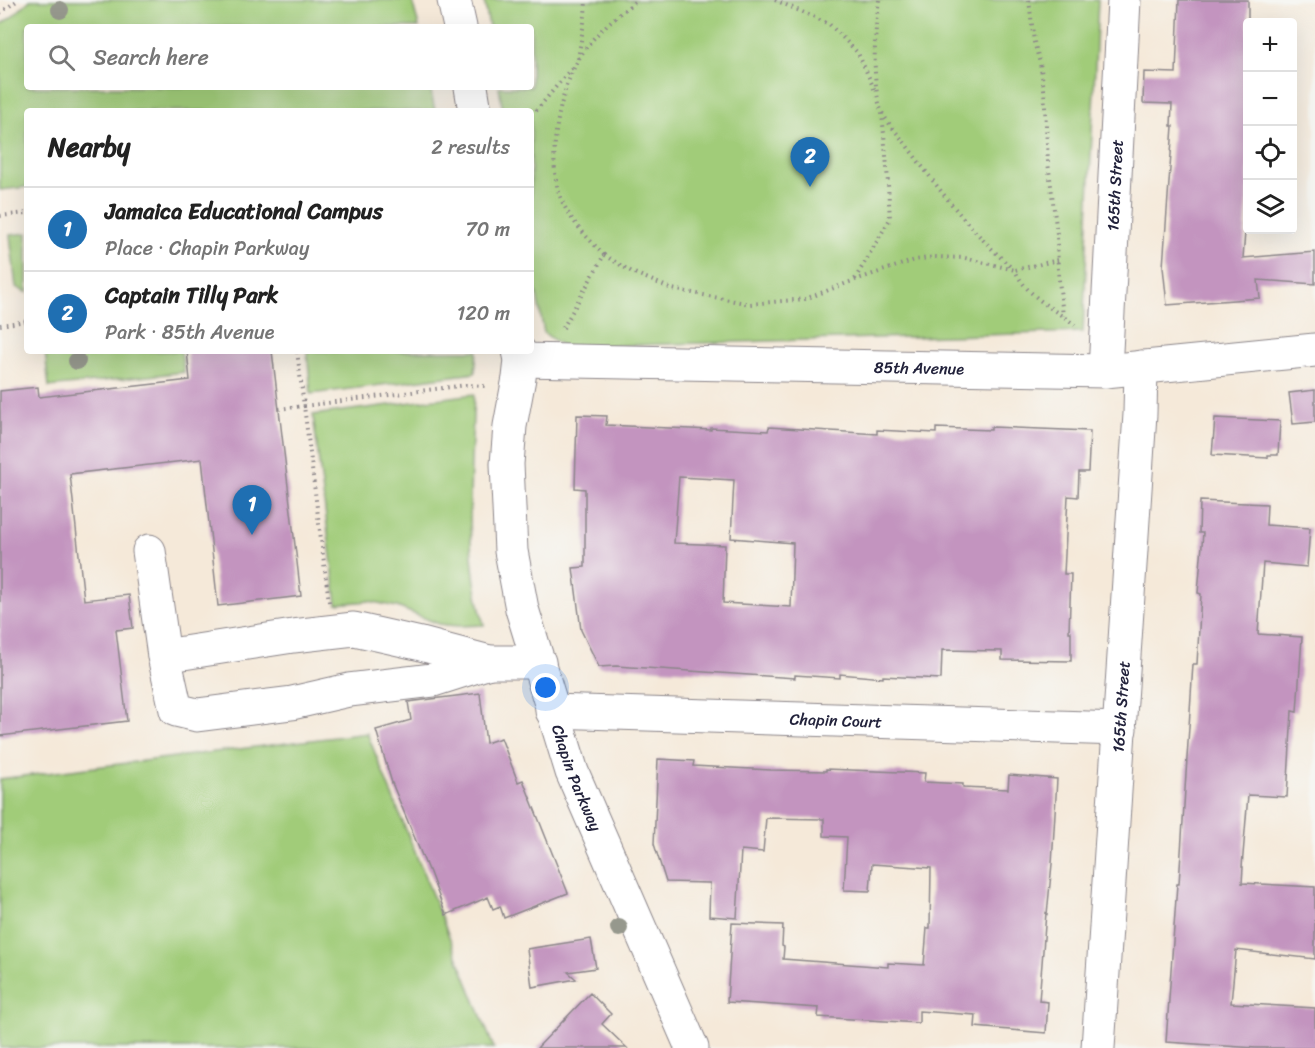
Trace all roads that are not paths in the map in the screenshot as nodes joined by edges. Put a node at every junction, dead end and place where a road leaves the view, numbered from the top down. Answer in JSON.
{"nodes":[{"id":1,"x":454,"y":0,"type":"edge"},
{"id":2,"x":1124,"y":0,"type":"edge"},
{"id":3,"x":459,"y":24,"type":"edge"},
{"id":4,"x":472,"y":90,"type":"edge"},
{"id":5,"x":474,"y":108,"type":"edge"},
{"id":6,"x":1315,"y":350,"type":"edge"},
{"id":7,"x":520,"y":356,"type":"edge"},
{"id":8,"x":1141,"y":367,"type":"junction"},
{"id":9,"x":1105,"y":371,"type":"junction"},
{"id":10,"x":149,"y":551,"type":"dead end"},
{"id":11,"x":164,"y":656,"type":"junction"},
{"id":12,"x":489,"y":662,"type":"junction"},
{"id":13,"x":539,"y":662,"type":"junction"},
{"id":14,"x":552,"y":711,"type":"junction"},
{"id":15,"x":1120,"y":729,"type":"junction"},
{"id":16,"x":692,"y":1048,"type":"edge"},
{"id":17,"x":1098,"y":1048,"type":"edge"}],
"edges":[{"from":1,"to":3,"type":"street"},
{"from":2,"to":9,"type":"street","name":"165th Street"},
{"from":4,"to":5,"type":"street"},
{"from":6,"to":8,"type":"street","name":"85th Avenue"},
{"from":7,"to":9,"type":"street","name":"85th Avenue"},
{"from":7,"to":13,"type":"street","name":"Chapin Parkway"},
{"from":8,"to":9,"type":"street","name":"85th Avenue"},
{"from":8,"to":15,"type":"street","name":"165th Street"},
{"from":10,"to":11,"type":"street"},
{"from":11,"to":12,"type":"street"},
{"from":11,"to":12,"type":"street"},
{"from":12,"to":13,"type":"street"},
{"from":13,"to":14,"type":"street","name":"Chapin Parkway"},
{"from":14,"to":15,"type":"street","name":"Chapin Court"},
{"from":14,"to":16,"type":"street","name":"Chapin Parkway"},
{"from":15,"to":17,"type":"street","name":"165th Street"}]}
